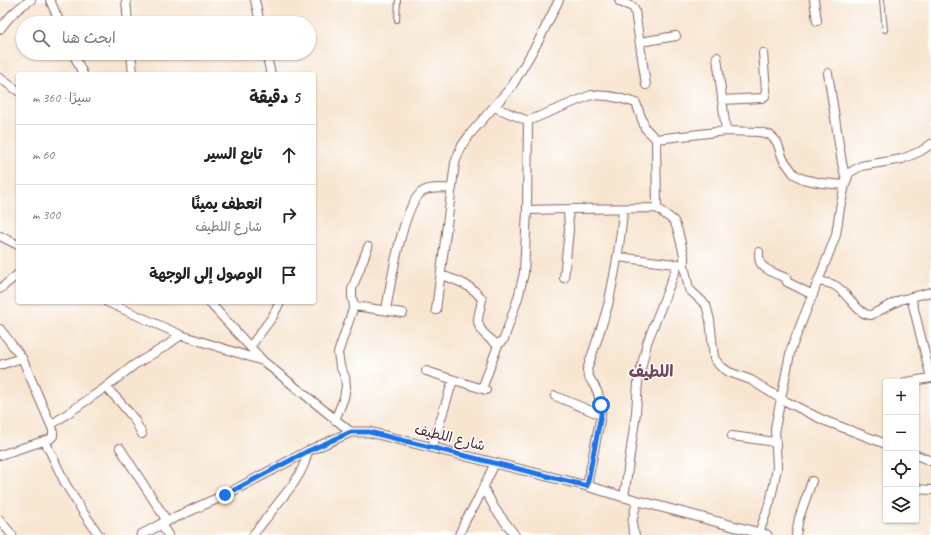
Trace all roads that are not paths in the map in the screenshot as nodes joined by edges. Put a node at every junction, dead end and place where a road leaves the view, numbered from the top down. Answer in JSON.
{"nodes":[{"id":1,"x":31,"y":0,"type":"edge"},
{"id":2,"x":50,"y":0,"type":"edge"},
{"id":3,"x":126,"y":0,"type":"edge"},
{"id":4,"x":255,"y":0,"type":"edge"},
{"id":5,"x":398,"y":0,"type":"edge"},
{"id":6,"x":559,"y":0,"type":"edge"},
{"id":7,"x":619,"y":0,"type":"edge"},
{"id":8,"x":814,"y":0,"type":"edge"},
{"id":9,"x":882,"y":0,"type":"edge"},
{"id":10,"x":57,"y":16,"type":"edge"},
{"id":11,"x":127,"y":16,"type":"edge"},
{"id":12,"x":258,"y":16,"type":"edge"},
{"id":13,"x":397,"y":20,"type":"dead end"},
{"id":14,"x":817,"y":21,"type":"dead end"},
{"id":15,"x":0,"y":29,"type":"edge"},
{"id":16,"x":885,"y":30,"type":"dead end"},
{"id":17,"x":676,"y":36,"type":"dead end"},
{"id":18,"x":640,"y":42,"type":"junction"},
{"id":19,"x":763,"y":53,"type":"dead end"},
{"id":20,"x":717,"y":57,"type":"dead end"},
{"id":21,"x":76,"y":60,"type":"edge"},
{"id":22,"x":132,"y":60,"type":"edge"},
{"id":23,"x":267,"y":60,"type":"edge"},
{"id":24,"x":82,"y":72,"type":"edge"},
{"id":25,"x":133,"y":72,"type":"edge"},
{"id":26,"x":270,"y":72,"type":"edge"},
{"id":27,"x":828,"y":73,"type":"dead end"},
{"id":28,"x":0,"y":78,"type":"edge"},
{"id":29,"x":646,"y":85,"type":"dead end"},
{"id":30,"x":16,"y":90,"type":"edge"},
{"id":31,"x":722,"y":100,"type":"junction"},
{"id":32,"x":494,"y":107,"type":"junction"},
{"id":33,"x":528,"y":121,"type":"junction"},
{"id":34,"x":726,"y":131,"type":"junction"},
{"id":35,"x":656,"y":139,"type":"junction"},
{"id":36,"x":931,"y":144,"type":"edge"},
{"id":37,"x":846,"y":183,"type":"junction"},
{"id":38,"x":452,"y":188,"type":"junction"},
{"id":39,"x":657,"y":208,"type":"junction"},
{"id":40,"x":568,"y":209,"type":"junction"},
{"id":41,"x":623,"y":209,"type":"junction"},
{"id":42,"x":527,"y":210,"type":"junction"},
{"id":43,"x":0,"y":236,"type":"edge"},
{"id":44,"x":16,"y":244,"type":"edge"},
{"id":45,"x":368,"y":247,"type":"dead end"},
{"id":46,"x":759,"y":252,"type":"dead end"},
{"id":47,"x":618,"y":257,"type":"junction"},
{"id":48,"x":681,"y":265,"type":"junction"},
{"id":49,"x":440,"y":275,"type":"junction"},
{"id":50,"x":16,"y":276,"type":"edge"},
{"id":51,"x":564,"y":278,"type":"dead end"},
{"id":52,"x":819,"y":281,"type":"junction"},
{"id":53,"x":0,"y":289,"type":"edge"},
{"id":54,"x":931,"y":292,"type":"edge"},
{"id":55,"x":813,"y":294,"type":"junction"},
{"id":56,"x":911,"y":297,"type":"junction"},
{"id":57,"x":111,"y":304,"type":"edge"},
{"id":58,"x":211,"y":304,"type":"edge"},
{"id":59,"x":279,"y":304,"type":"edge"},
{"id":60,"x":354,"y":306,"type":"junction"},
{"id":61,"x":386,"y":310,"type":"junction"},
{"id":62,"x":436,"y":310,"type":"dead end"},
{"id":63,"x":403,"y":313,"type":"dead end"},
{"id":64,"x":0,"y":329,"type":"edge"},
{"id":65,"x":181,"y":335,"type":"junction"},
{"id":66,"x":498,"y":345,"type":"junction"},
{"id":67,"x":250,"y":347,"type":"junction"},
{"id":68,"x":22,"y":358,"type":"junction"},
{"id":69,"x":263,"y":361,"type":"junction"},
{"id":70,"x":0,"y":365,"type":"edge"},
{"id":71,"x":426,"y":371,"type":"dead end"},
{"id":72,"x":931,"y":378,"type":"edge"},
{"id":73,"x":453,"y":380,"type":"junction"},
{"id":74,"x":919,"y":380,"type":"edge"},
{"id":75,"x":106,"y":387,"type":"junction"},
{"id":76,"x":555,"y":396,"type":"dead end"},
{"id":77,"x":781,"y":400,"type":"junction"},
{"id":78,"x":601,"y":415,"type":"junction"},
{"id":79,"x":335,"y":420,"type":"junction"},
{"id":80,"x":51,"y":425,"type":"junction"},
{"id":81,"x":351,"y":432,"type":"junction"},
{"id":82,"x":142,"y":434,"type":"dead end"},
{"id":83,"x":732,"y":436,"type":"dead end"},
{"id":84,"x":45,"y":440,"type":"junction"},
{"id":85,"x":776,"y":443,"type":"junction"},
{"id":86,"x":883,"y":443,"type":"edge"},
{"id":87,"x":120,"y":448,"type":"dead end"},
{"id":88,"x":432,"y":448,"type":"junction"},
{"id":89,"x":308,"y":451,"type":"junction"},
{"id":90,"x":0,"y":455,"type":"edge"},
{"id":91,"x":919,"y":456,"type":"edge"},
{"id":92,"x":931,"y":461,"type":"edge"},
{"id":93,"x":495,"y":463,"type":"junction"},
{"id":94,"x":812,"y":481,"type":"dead end"},
{"id":95,"x":587,"y":486,"type":"junction"},
{"id":96,"x":484,"y":488,"type":"junction"},
{"id":97,"x":919,"y":489,"type":"edge"},
{"id":98,"x":931,"y":490,"type":"edge"},
{"id":99,"x":624,"y":497,"type":"junction"},
{"id":100,"x":637,"y":501,"type":"junction"},
{"id":101,"x":0,"y":520,"type":"edge"},
{"id":102,"x":164,"y":522,"type":"junction"},
{"id":103,"x":763,"y":534,"type":"edge"},
{"id":104,"x":12,"y":535,"type":"edge"},
{"id":105,"x":99,"y":535,"type":"edge"},
{"id":106,"x":141,"y":535,"type":"edge"},
{"id":107,"x":168,"y":535,"type":"edge"},
{"id":108,"x":254,"y":535,"type":"edge"},
{"id":109,"x":459,"y":535,"type":"edge"},
{"id":110,"x":514,"y":535,"type":"edge"},
{"id":111,"x":635,"y":535,"type":"edge"},
{"id":112,"x":796,"y":535,"type":"edge"}],
"edges":[{"from":1,"to":15,"type":"street"},
{"from":2,"to":10,"type":"street"},
{"from":3,"to":11,"type":"street"},
{"from":4,"to":12,"type":"street"},
{"from":5,"to":13,"type":"lane"},
{"from":6,"to":32,"type":"street"},
{"from":7,"to":18,"type":"street"},
{"from":8,"to":14,"type":"street"},
{"from":9,"to":16,"type":"lane"},
{"from":17,"to":18,"type":"street"},
{"from":18,"to":29,"type":"street"},
{"from":19,"to":31,"type":"street"},
{"from":20,"to":31,"type":"street"},
{"from":21,"to":24,"type":"street"},
{"from":22,"to":25,"type":"street"},
{"from":23,"to":26,"type":"street"},
{"from":27,"to":37,"type":"street"},
{"from":28,"to":30,"type":"street"},
{"from":31,"to":34,"type":"street"},
{"from":32,"to":33,"type":"street"},
{"from":32,"to":38,"type":"street"},
{"from":33,"to":35,"type":"street"},
{"from":33,"to":42,"type":"street"},
{"from":34,"to":35,"type":"street"},
{"from":34,"to":37,"type":"street"},
{"from":35,"to":39,"type":"street"},
{"from":36,"to":37,"type":"street"},
{"from":37,"to":52,"type":"street"},
{"from":38,"to":49,"type":"street"},
{"from":38,"to":61,"type":"street"},
{"from":39,"to":41,"type":"street"},
{"from":39,"to":48,"type":"street"},
{"from":40,"to":41,"type":"street"},
{"from":40,"to":42,"type":"street"},
{"from":40,"to":51,"type":"street"},
{"from":41,"to":47,"type":"street"},
{"from":42,"to":66,"type":"street"},
{"from":43,"to":44,"type":"street"},
{"from":45,"to":60,"type":"street"},
{"from":46,"to":55,"type":"street"},
{"from":47,"to":48,"type":"street"},
{"from":47,"to":78,"type":"street"},
{"from":48,"to":77,"type":"street"},
{"from":48,"to":99,"type":"street"},
{"from":49,"to":62,"type":"street"},
{"from":49,"to":66,"type":"street"},
{"from":50,"to":53,"type":"street"},
{"from":52,"to":55,"type":"street"},
{"from":52,"to":56,"type":"street"},
{"from":54,"to":56,"type":"street"},
{"from":55,"to":77,"type":"street"},
{"from":56,"to":72,"type":"street"},
{"from":57,"to":65,"type":"street"},
{"from":58,"to":67,"type":"street"},
{"from":59,"to":67,"type":"street"},
{"from":60,"to":61,"type":"street"},
{"from":60,"to":79,"type":"street"},
{"from":61,"to":63,"type":"street"},
{"from":64,"to":68,"type":"street"},
{"from":65,"to":69,"type":"street"},
{"from":65,"to":75,"type":"street"},
{"from":66,"to":73,"type":"street"},
{"from":67,"to":69,"type":"street"},
{"from":68,"to":70,"type":"street"},
{"from":68,"to":80,"type":"street"},
{"from":69,"to":79,"type":"street"},
{"from":71,"to":73,"type":"street"},
{"from":72,"to":74,"type":"street"},
{"from":73,"to":88,"type":"street"},
{"from":75,"to":80,"type":"street"},
{"from":75,"to":82,"type":"street"},
{"from":76,"to":78,"type":"street"},
{"from":77,"to":85,"type":"street"},
{"from":77,"to":86,"type":"street"},
{"from":78,"to":95,"type":"street"},
{"from":79,"to":81,"type":"street"},
{"from":80,"to":84,"type":"street"},
{"from":81,"to":88,"type":"street","name":"شارع اللطيف"},
{"from":81,"to":89,"type":"street","name":"شارع اللطيف"},
{"from":83,"to":85,"type":"street"},
{"from":84,"to":90,"type":"street"},
{"from":84,"to":105,"type":"street"},
{"from":85,"to":103,"type":"street"},
{"from":87,"to":102,"type":"street"},
{"from":88,"to":93,"type":"street","name":"شارع اللطيف"},
{"from":89,"to":102,"type":"street","name":"شارع اللطيف"},
{"from":89,"to":108,"type":"street"},
{"from":91,"to":92,"type":"street"},
{"from":93,"to":95,"type":"street","name":"شارع اللطيف"},
{"from":93,"to":96,"type":"street"},
{"from":94,"to":112,"type":"street"},
{"from":95,"to":99,"type":"street","name":"شارع اللطيف"},
{"from":96,"to":109,"type":"street"},
{"from":96,"to":110,"type":"street"},
{"from":97,"to":98,"type":"street"},
{"from":99,"to":100,"type":"street","name":"شارع اللطيف"},
{"from":100,"to":103,"type":"street","name":"شارع اللطيف"},
{"from":100,"to":111,"type":"street"},
{"from":101,"to":104,"type":"street"},
{"from":102,"to":106,"type":"street","name":"شارع اللطيف"},
{"from":102,"to":107,"type":"street"}]}
